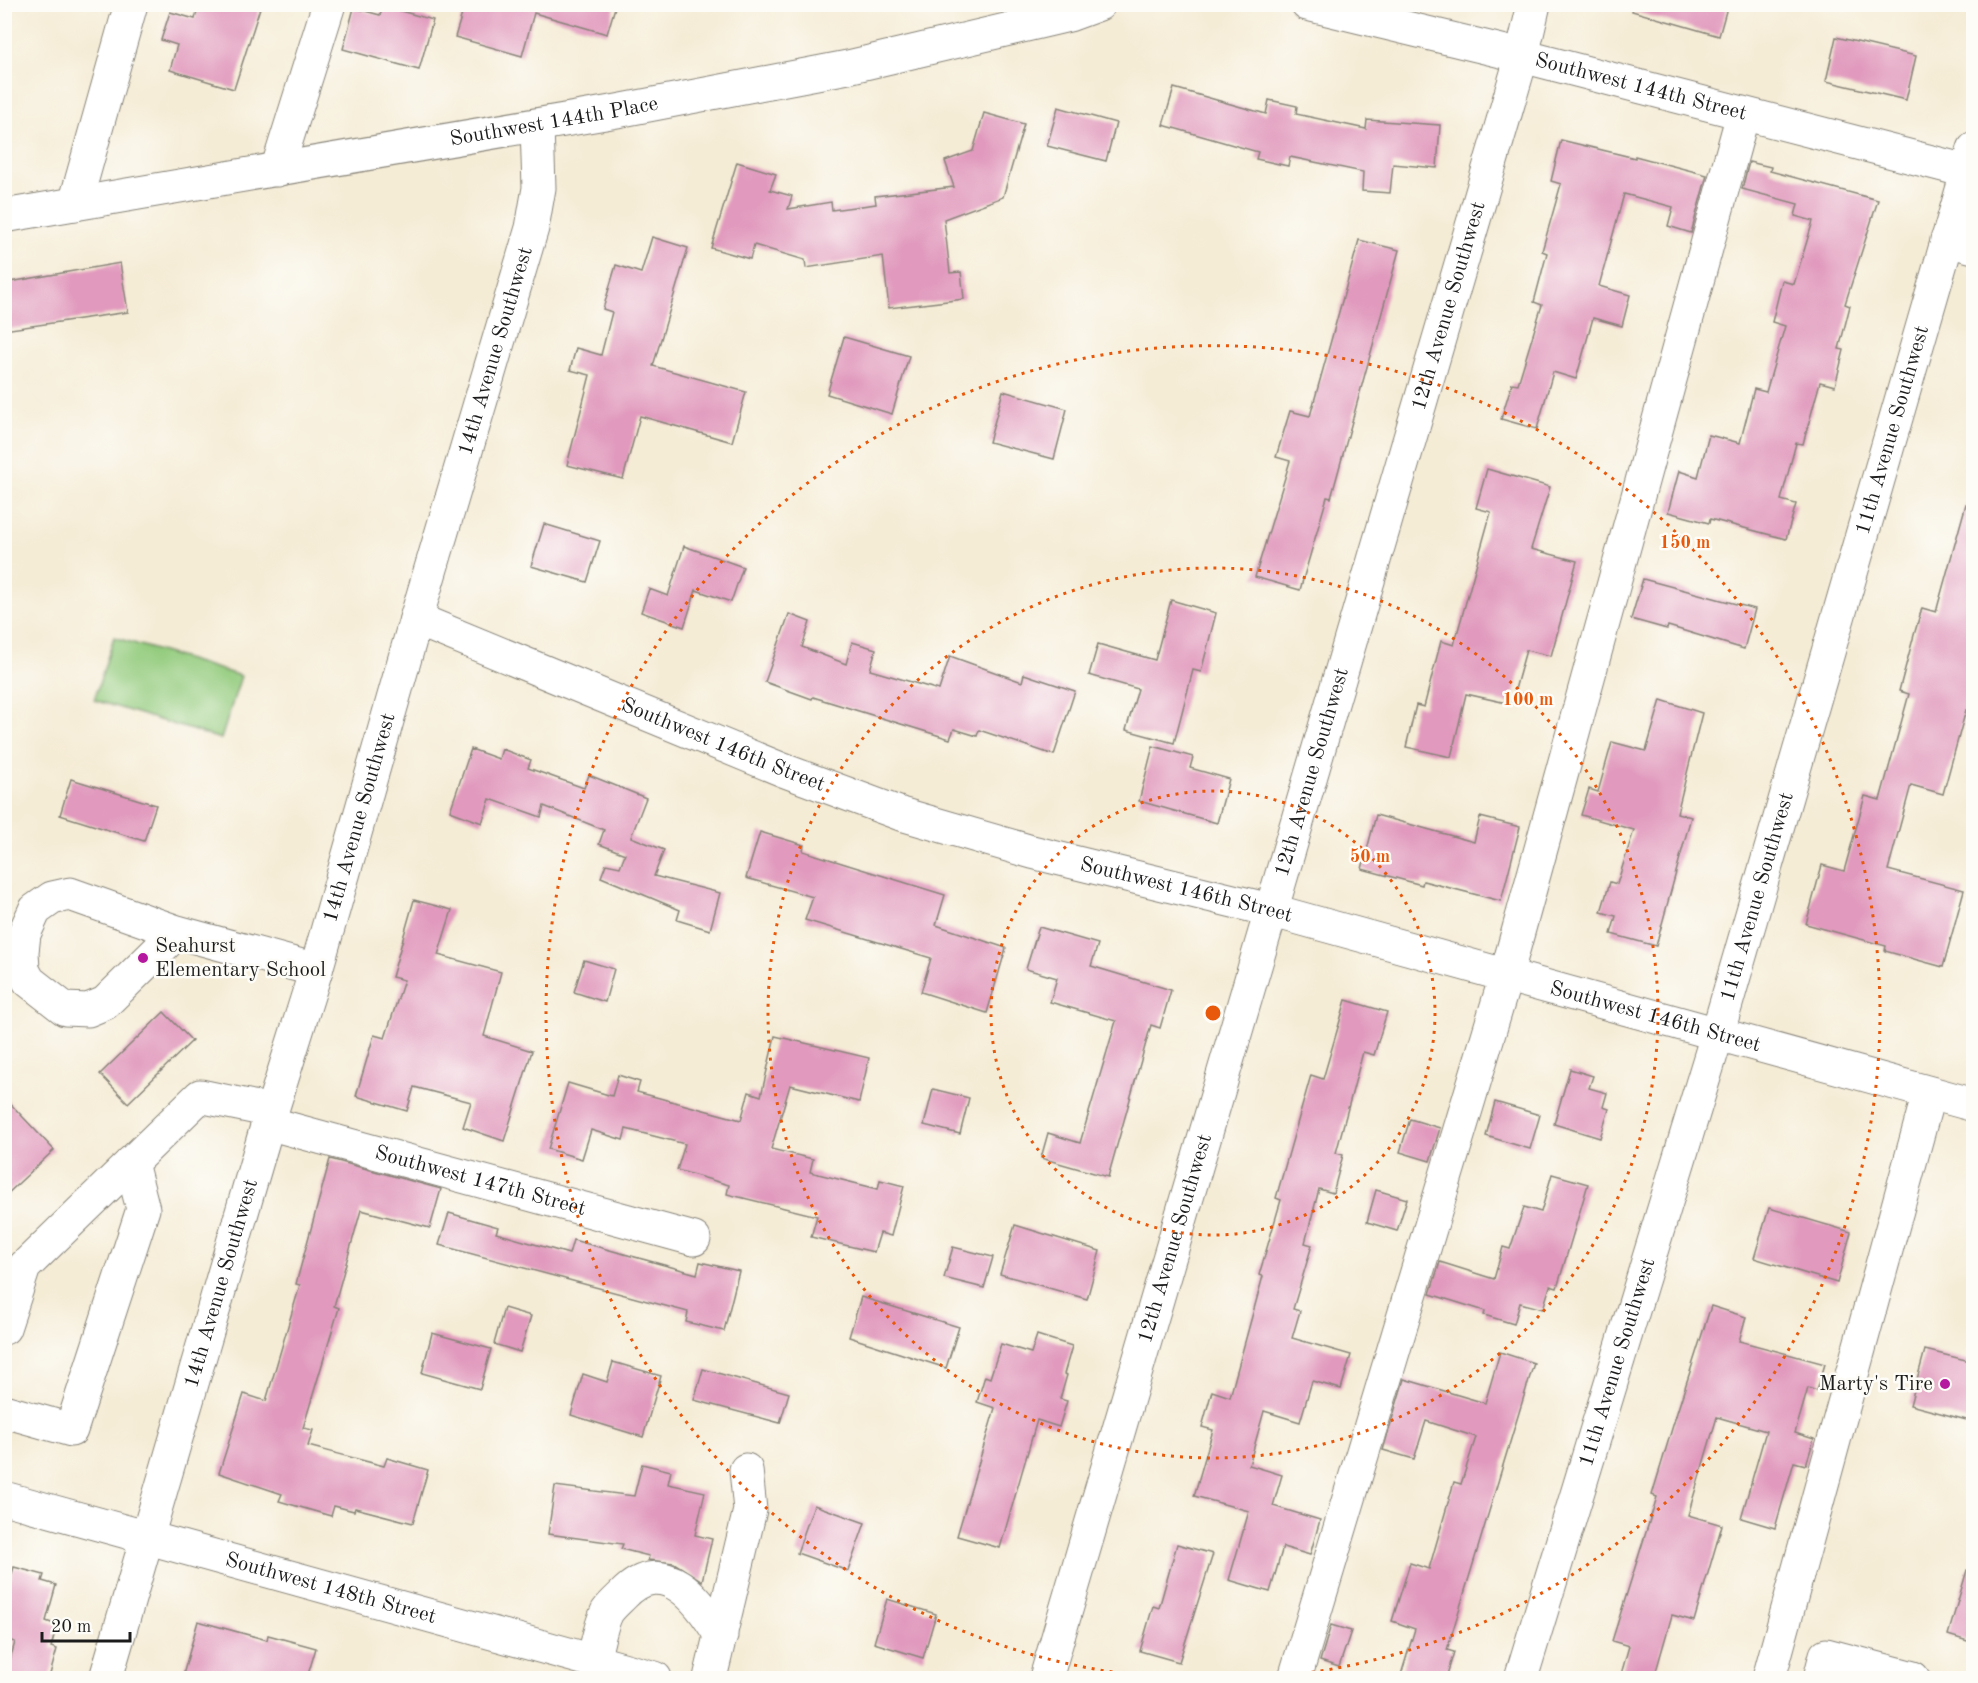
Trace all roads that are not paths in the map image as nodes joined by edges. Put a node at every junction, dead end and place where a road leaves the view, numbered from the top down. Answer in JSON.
{"nodes":[{"id":1,"x":130,"y":4,"type":"edge"},
{"id":2,"x":328,"y":4,"type":"edge"},
{"id":3,"x":1099,"y":4,"type":"edge"},
{"id":4,"x":1307,"y":4,"type":"edge"},
{"id":5,"x":1534,"y":4,"type":"edge"},
{"id":6,"x":1522,"y":56,"type":"junction"},
{"id":7,"x":1743,"y":114,"type":"junction"},
{"id":8,"x":537,"y":126,"type":"junction"},
{"id":9,"x":1971,"y":164,"type":"edge"},
{"id":10,"x":277,"y":170,"type":"junction"},
{"id":11,"x":75,"y":204,"type":"junction"},
{"id":12,"x":4,"y":216,"type":"edge"},
{"id":13,"x":1960,"y":243,"type":"edge"},
{"id":14,"x":416,"y":619,"type":"junction"},
{"id":15,"x":1270,"y":910,"type":"junction"},
{"id":16,"x":177,"y":932,"type":"junction"},
{"id":17,"x":316,"y":970,"type":"junction"},
{"id":18,"x":1506,"y":976,"type":"junction"},
{"id":19,"x":1717,"y":1035,"type":"junction"},
{"id":20,"x":1929,"y":1093,"type":"junction"},
{"id":21,"x":1974,"y":1105,"type":"edge"},
{"id":22,"x":270,"y":1117,"type":"junction"},
{"id":23,"x":131,"y":1163,"type":"junction"},
{"id":24,"x":694,"y":1239,"type":"dead end"},
{"id":25,"x":11,"y":1281,"type":"edge"},
{"id":26,"x":4,"y":1328,"type":"edge"},
{"id":27,"x":4,"y":1411,"type":"edge"},
{"id":28,"x":746,"y":1470,"type":"dead end"},
{"id":29,"x":4,"y":1498,"type":"edge"},
{"id":30,"x":146,"y":1537,"type":"junction"},
{"id":31,"x":721,"y":1636,"type":"junction"},
{"id":32,"x":593,"y":1661,"type":"junction"},
{"id":33,"x":106,"y":1678,"type":"edge"},
{"id":34,"x":656,"y":1678,"type":"edge"},
{"id":35,"x":710,"y":1678,"type":"edge"},
{"id":36,"x":1046,"y":1678,"type":"edge"},
{"id":37,"x":1295,"y":1678,"type":"edge"},
{"id":38,"x":1521,"y":1678,"type":"edge"},
{"id":39,"x":1768,"y":1678,"type":"edge"},
{"id":40,"x":1820,"y":1678,"type":"edge"},
{"id":41,"x":1913,"y":1678,"type":"edge"}],
"edges":[{"from":1,"to":11,"type":"street"},
{"from":2,"to":10,"type":"street"},
{"from":3,"to":8,"type":"street","name":"Southwest 144th Place"},
{"from":4,"to":6,"type":"street","name":"Southwest 144th Street"},
{"from":5,"to":6,"type":"street","name":"12th Avenue Southwest"},
{"from":6,"to":7,"type":"street","name":"Southwest 144th Street"},
{"from":6,"to":15,"type":"street","name":"12th Avenue Southwest"},
{"from":7,"to":9,"type":"street","name":"Southwest 144th Street"},
{"from":7,"to":18,"type":"street"},
{"from":8,"to":10,"type":"street","name":"Southwest 144th Place"},
{"from":8,"to":14,"type":"street","name":"14th Avenue Southwest"},
{"from":9,"to":13,"type":"street","name":"11th Avenue Southwest"},
{"from":10,"to":11,"type":"street","name":"Southwest 144th Place"},
{"from":11,"to":12,"type":"street","name":"Southwest 144th Place"},
{"from":13,"to":19,"type":"street","name":"11th Avenue Southwest"},
{"from":14,"to":15,"type":"street","name":"Southwest 146th Street"},
{"from":14,"to":17,"type":"street","name":"14th Avenue Southwest"},
{"from":15,"to":18,"type":"street","name":"Southwest 146th Street"},
{"from":15,"to":36,"type":"street","name":"12th Avenue Southwest"},
{"from":16,"to":16,"type":"street"},
{"from":16,"to":17,"type":"street"},
{"from":17,"to":22,"type":"street","name":"14th Avenue Southwest"},
{"from":18,"to":19,"type":"street","name":"Southwest 146th Street"},
{"from":18,"to":37,"type":"street"},
{"from":19,"to":20,"type":"street","name":"Southwest 146th Street"},
{"from":19,"to":38,"type":"street","name":"11th Avenue Southwest"},
{"from":20,"to":21,"type":"street","name":"Southwest 146th Street"},
{"from":20,"to":39,"type":"street"},
{"from":22,"to":23,"type":"street","name":"Southwest 147th Street"},
{"from":22,"to":24,"type":"street","name":"Southwest 147th Street"},
{"from":22,"to":30,"type":"street","name":"14th Avenue Southwest"},
{"from":23,"to":25,"type":"street"},
{"from":23,"to":27,"type":"street"},
{"from":25,"to":26,"type":"street"},
{"from":28,"to":31,"type":"street"},
{"from":29,"to":30,"type":"street","name":"Southwest 148th Street"},
{"from":30,"to":32,"type":"street","name":"Southwest 148th Street"},
{"from":30,"to":33,"type":"street","name":"14th Avenue Southwest"},
{"from":31,"to":32,"type":"street"},
{"from":31,"to":35,"type":"street"},
{"from":32,"to":34,"type":"street","name":"Southwest 148th Street"},
{"from":40,"to":41,"type":"street"}]}
